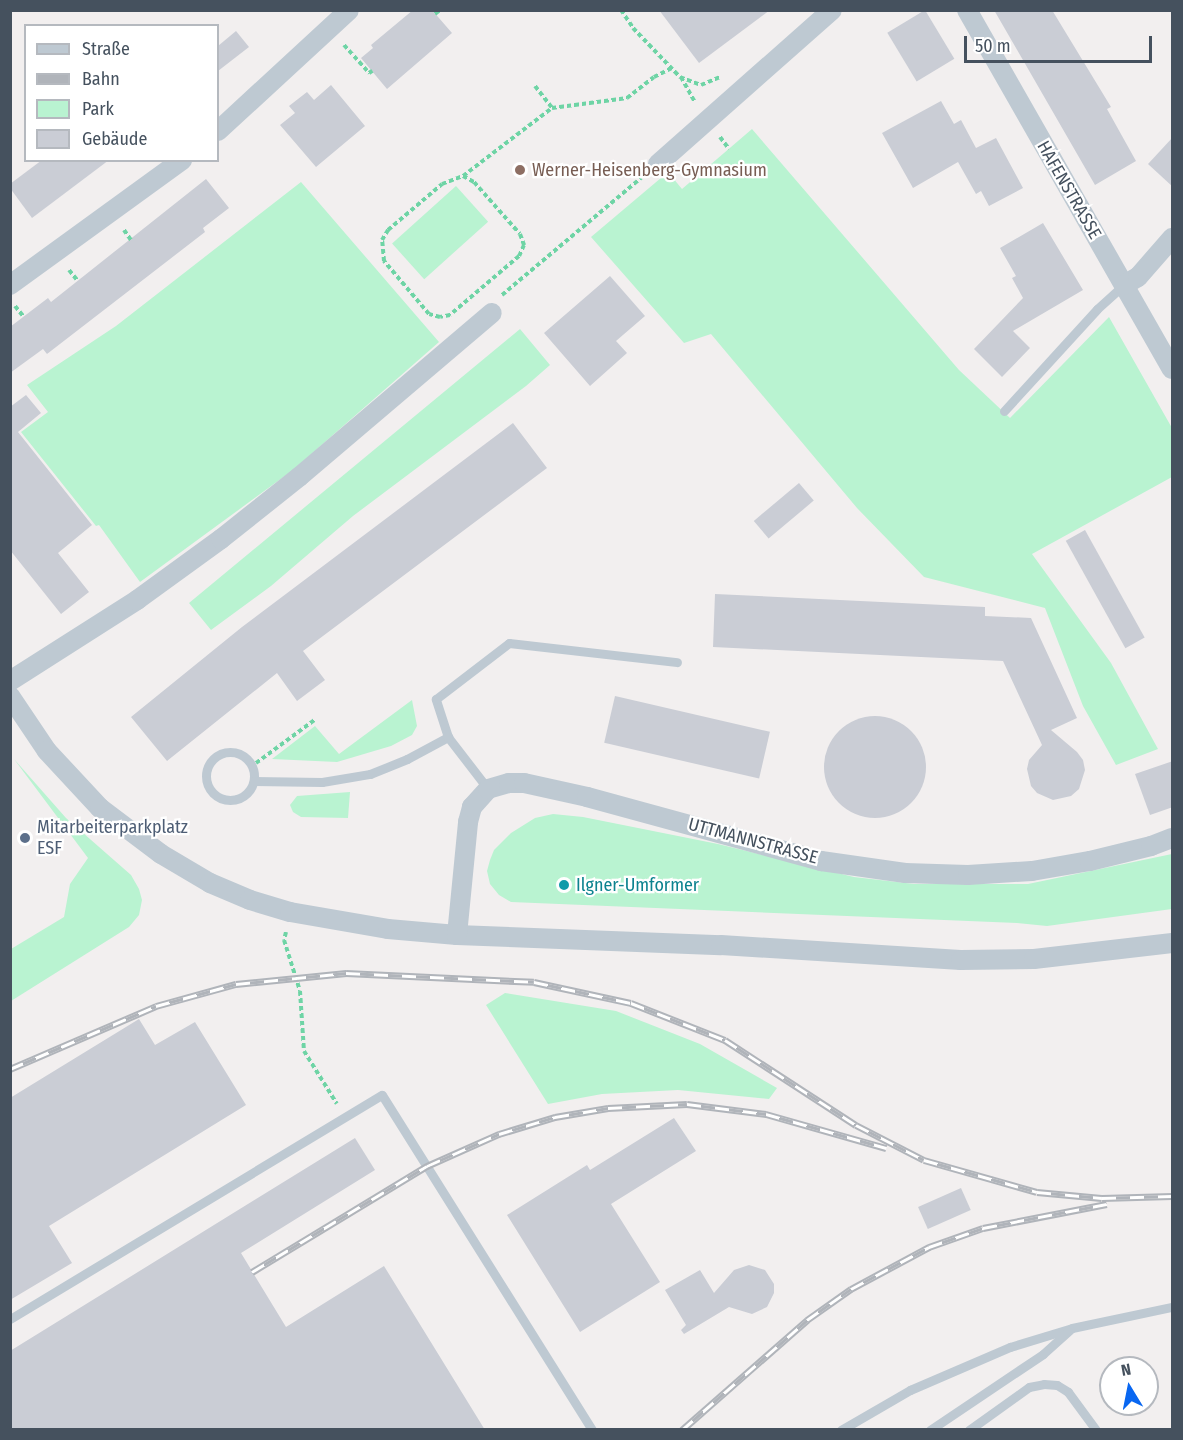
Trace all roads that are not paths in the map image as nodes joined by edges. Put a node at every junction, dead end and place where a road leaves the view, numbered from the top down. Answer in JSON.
{"nodes":[{"id":1,"x":350,"y":10,"type":"edge"},
{"id":2,"x":832,"y":10,"type":"edge"},
{"id":3,"x":967,"y":10,"type":"edge"},
{"id":4,"x":219,"y":130,"type":"edge"},
{"id":5,"x":179,"y":162,"type":"edge"},
{"id":6,"x":658,"y":164,"type":"road end"},
{"id":7,"x":1173,"y":238,"type":"edge"},
{"id":8,"x":10,"y":285,"type":"edge"},
{"id":9,"x":1124,"y":285,"type":"junction"},
{"id":10,"x":492,"y":313,"type":"road end"},
{"id":11,"x":1173,"y":369,"type":"edge"},
{"id":12,"x":1004,"y":411,"type":"dead end"},
{"id":13,"x":677,"y":662,"type":"dead end"},
{"id":14,"x":10,"y":681,"type":"edge"},
{"id":15,"x":10,"y":696,"type":"edge"},
{"id":16,"x":448,"y":737,"type":"junction"},
{"id":17,"x":254,"y":781,"type":"junction"},
{"id":18,"x":488,"y":789,"type":"junction"},
{"id":19,"x":1173,"y":838,"type":"edge"},
{"id":20,"x":457,"y":935,"type":"junction"},
{"id":21,"x":1173,"y":943,"type":"edge"},
{"id":22,"x":1173,"y":1307,"type":"edge"},
{"id":23,"x":10,"y":1319,"type":"edge"},
{"id":24,"x":1072,"y":1328,"type":"junction"},
{"id":25,"x":592,"y":1430,"type":"edge"},
{"id":26,"x":841,"y":1430,"type":"edge"},
{"id":27,"x":930,"y":1430,"type":"edge"},
{"id":28,"x":969,"y":1430,"type":"edge"},
{"id":29,"x":1096,"y":1430,"type":"edge"}],
"edges":[{"from":1,"to":4,"type":"street"},
{"from":2,"to":6,"type":"street"},
{"from":3,"to":9,"type":"street","name":"HAFENSTRASSE"},
{"from":5,"to":8,"type":"street"},
{"from":7,"to":9,"type":"street"},
{"from":9,"to":11,"type":"street","name":"HAFENSTRASSE"},
{"from":9,"to":12,"type":"lane"},
{"from":10,"to":14,"type":"street"},
{"from":13,"to":16,"type":"lane"},
{"from":15,"to":20,"type":"street"},
{"from":16,"to":17,"type":"lane"},
{"from":16,"to":18,"type":"lane"},
{"from":17,"to":17,"type":"lane"},
{"from":18,"to":19,"type":"street","name":"UTTMANNSTRASSE"},
{"from":18,"to":20,"type":"street"},
{"from":20,"to":21,"type":"street"},
{"from":22,"to":24,"type":"lane"},
{"from":23,"to":25,"type":"lane"},
{"from":24,"to":26,"type":"lane"},
{"from":24,"to":27,"type":"lane"},
{"from":28,"to":29,"type":"lane"}]}
